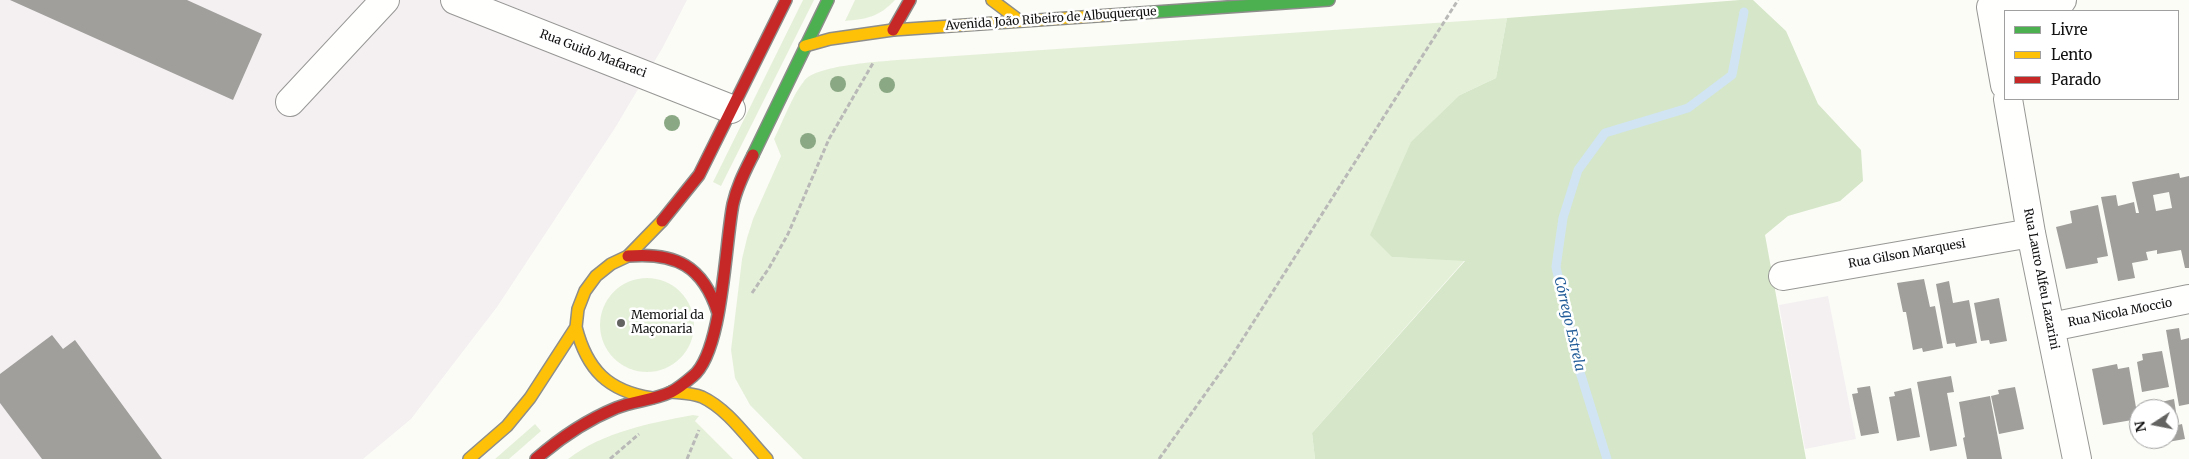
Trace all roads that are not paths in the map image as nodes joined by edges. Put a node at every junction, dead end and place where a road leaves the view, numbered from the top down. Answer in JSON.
{"nodes":[{"id":1,"x":385,"y":0,"type":"edge"},
{"id":2,"x":455,"y":0,"type":"edge"},
{"id":3,"x":786,"y":0,"type":"edge"},
{"id":4,"x":828,"y":0,"type":"edge"},
{"id":5,"x":910,"y":0,"type":"edge"},
{"id":6,"x":992,"y":0,"type":"edge"},
{"id":7,"x":1328,"y":0,"type":"edge"},
{"id":8,"x":2062,"y":0,"type":"edge"},
{"id":9,"x":1020,"y":21,"type":"junction"},
{"id":10,"x":893,"y":30,"type":"junction"},
{"id":11,"x":805,"y":46,"type":"junction"},
{"id":12,"x":2004,"y":79,"type":"edge"},
{"id":13,"x":2008,"y":100,"type":"edge"},
{"id":14,"x":290,"y":102,"type":"dead end"},
{"id":15,"x":731,"y":109,"type":"junction"},
{"id":16,"x":2031,"y":233,"type":"junction"},
{"id":17,"x":628,"y":256,"type":"junction"},
{"id":18,"x":1783,"y":276,"type":"dead end"},
{"id":19,"x":2189,"y":299,"type":"edge"},
{"id":20,"x":718,"y":314,"type":"junction"},
{"id":21,"x":576,"y":327,"type":"junction"},
{"id":22,"x":2051,"y":327,"type":"junction"},
{"id":23,"x":709,"y":349,"type":"junction"},
{"id":24,"x":711,"y":372,"type":"dead end"},
{"id":25,"x":712,"y":389,"type":"dead end"},
{"id":26,"x":671,"y":392,"type":"junction"},
{"id":27,"x":655,"y":398,"type":"junction"},
{"id":28,"x":717,"y":407,"type":"junction"},
{"id":29,"x":469,"y":459,"type":"edge"},
{"id":30,"x":536,"y":459,"type":"edge"},
{"id":31,"x":767,"y":459,"type":"edge"},
{"id":32,"x":2077,"y":459,"type":"edge"}],
"edges":[{"from":1,"to":14,"type":"street"},
{"from":2,"to":15,"type":"street","name":"Rua Guido Mafaraci"},
{"from":3,"to":15,"type":"main road"},
{"from":4,"to":11,"type":"main road"},
{"from":5,"to":10,"type":"main road"},
{"from":6,"to":9,"type":"main road"},
{"from":7,"to":9,"type":"main road","name":"Avenida João Ribeiro de Albuquerque"},
{"from":8,"to":12,"type":"street"},
{"from":9,"to":10,"type":"main road","name":"Avenida João Ribeiro de Albuquerque"},
{"from":10,"to":11,"type":"main road","name":"Avenida João Ribeiro de Albuquerque"},
{"from":11,"to":20,"type":"main road"},
{"from":13,"to":16,"type":"street","name":"Rua Lauro Alfeu Lazarini"},
{"from":15,"to":17,"type":"main road"},
{"from":16,"to":18,"type":"street","name":"Rua Gilson Marquesi"},
{"from":16,"to":22,"type":"street","name":"Rua Lauro Alfeu Lazarini"},
{"from":17,"to":20,"type":"main road"},
{"from":17,"to":21,"type":"main road"},
{"from":19,"to":22,"type":"street","name":"Rua Nicola Moccio"},
{"from":20,"to":23,"type":"main road"},
{"from":21,"to":27,"type":"main road"},
{"from":21,"to":29,"type":"main road"},
{"from":22,"to":32,"type":"street","name":"Rua Lauro Alfeu Lazarini"},
{"from":23,"to":24,"type":"main road"},
{"from":23,"to":26,"type":"main road"},
{"from":25,"to":28,"type":"main road"},
{"from":26,"to":27,"type":"main road"},
{"from":26,"to":28,"type":"main road"},
{"from":27,"to":30,"type":"main road"},
{"from":28,"to":31,"type":"main road"}]}
